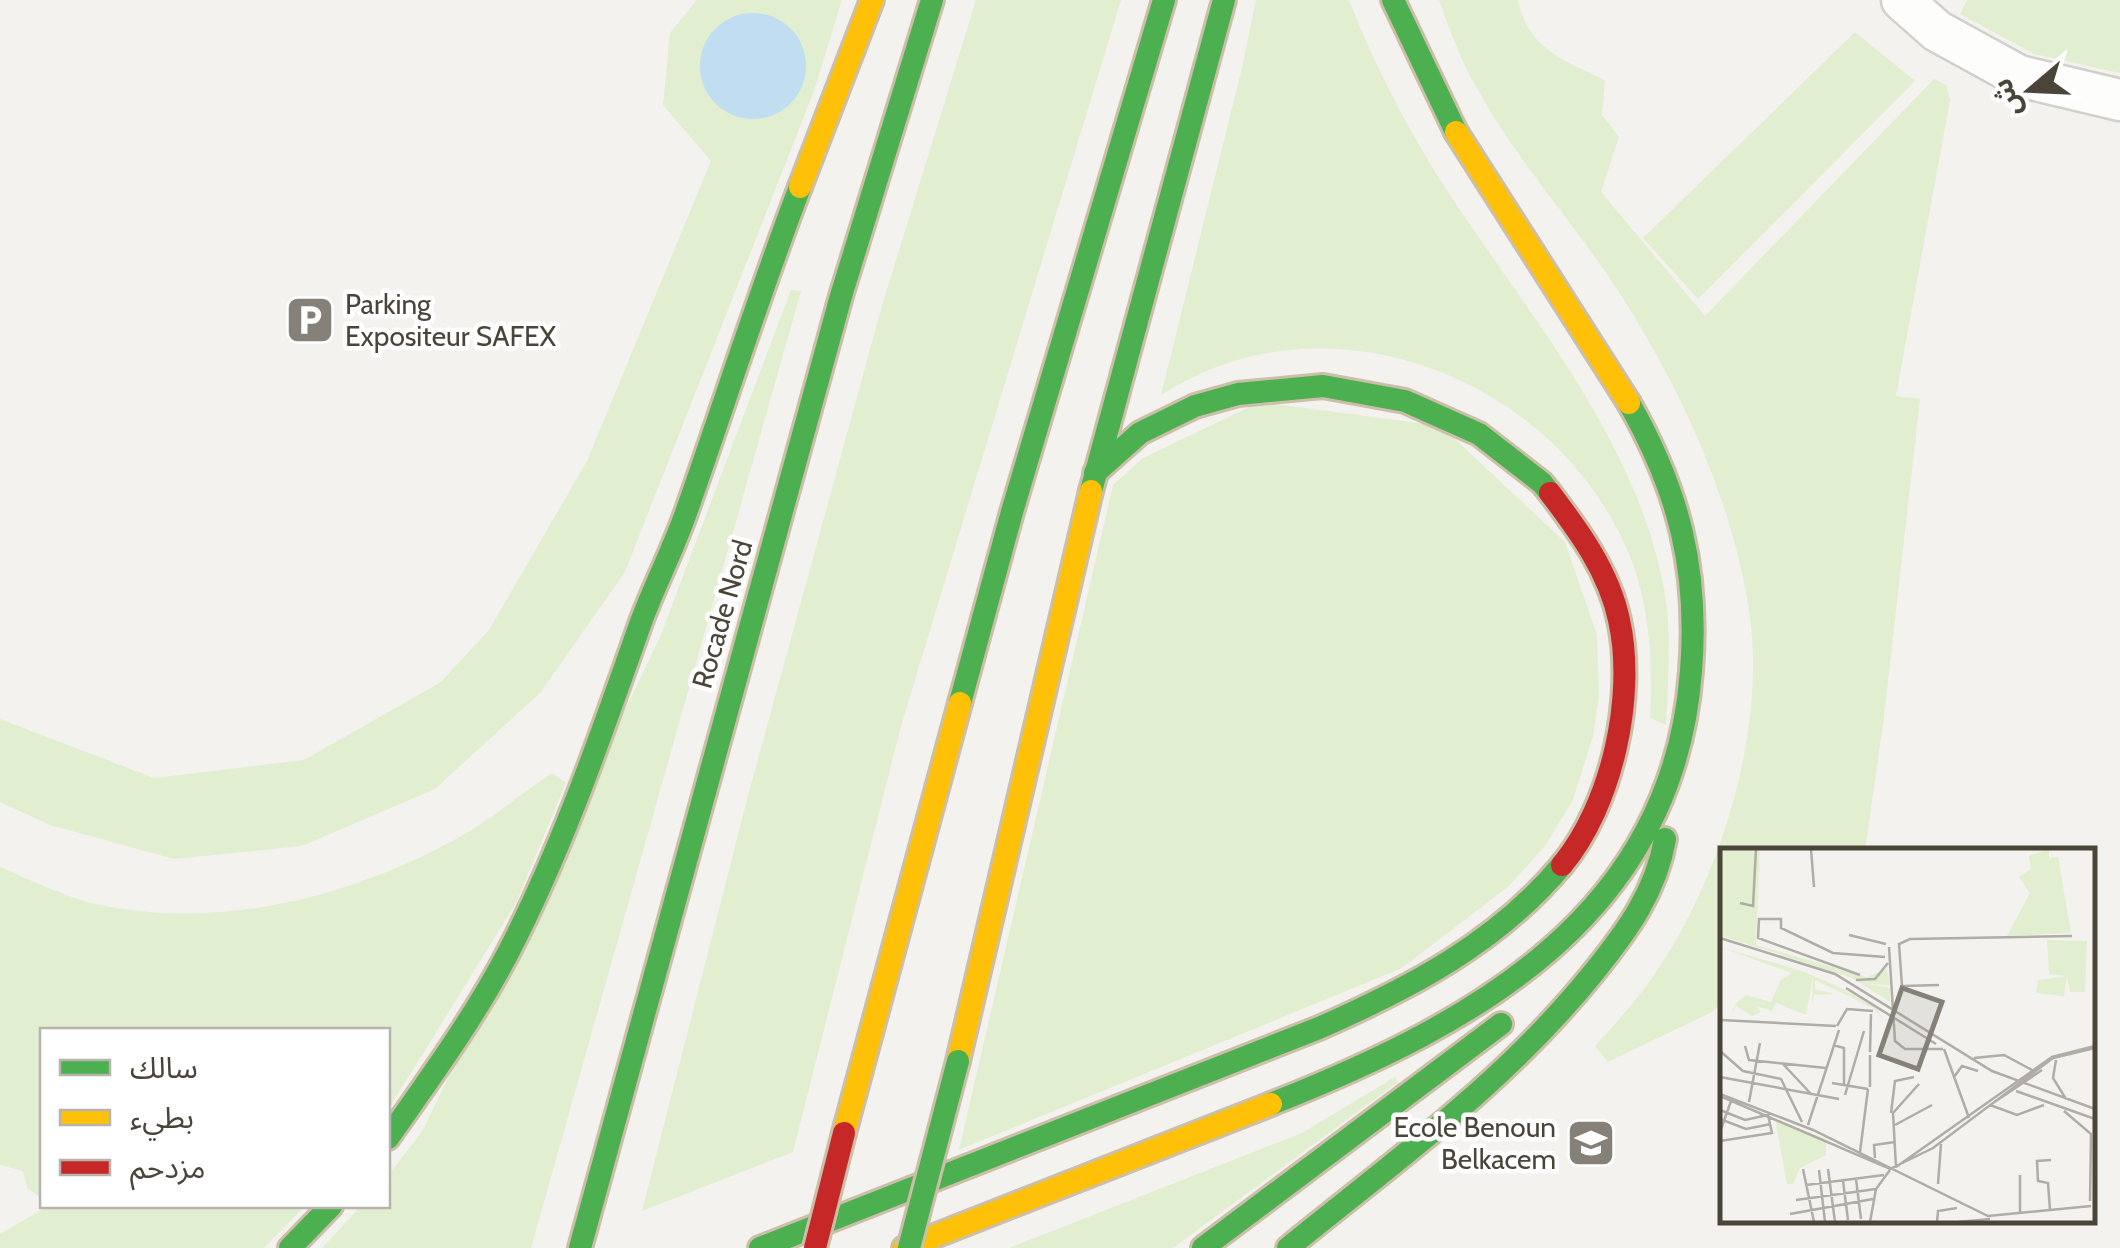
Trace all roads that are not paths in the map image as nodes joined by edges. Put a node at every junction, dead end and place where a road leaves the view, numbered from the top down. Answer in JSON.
{"nodes":[{"id":1,"x":872,"y":0,"type":"edge"},
{"id":2,"x":932,"y":0,"type":"edge"},
{"id":3,"x":1164,"y":0,"type":"edge"},
{"id":4,"x":1224,"y":0,"type":"edge"},
{"id":5,"x":1393,"y":0,"type":"edge"},
{"id":6,"x":1902,"y":0,"type":"edge"},
{"id":7,"x":2120,"y":100,"type":"edge"},
{"id":8,"x":1094,"y":473,"type":"junction"},
{"id":9,"x":1664,"y":799,"type":"junction"},
{"id":10,"x":1641,"y":851,"type":"junction"},
{"id":11,"x":1561,"y":969,"type":"dead end"},
{"id":12,"x":1518,"y":1009,"type":"dead end"},
{"id":13,"x":390,"y":1135,"type":"edge"},
{"id":14,"x":329,"y":1208,"type":"edge"},
{"id":15,"x":582,"y":1240,"type":"edge"},
{"id":16,"x":290,"y":1248,"type":"edge"},
{"id":17,"x":760,"y":1248,"type":"edge"},
{"id":18,"x":815,"y":1248,"type":"edge"},
{"id":19,"x":906,"y":1248,"type":"edge"},
{"id":20,"x":1204,"y":1248,"type":"edge"},
{"id":21,"x":1288,"y":1248,"type":"edge"}],
"edges":[{"from":1,"to":13,"type":"highway"},
{"from":2,"to":15,"type":"highway","name":"Rocade Nord"},
{"from":3,"to":18,"type":"highway","bridge":true},
{"from":4,"to":8,"type":"highway"},
{"from":5,"to":9,"type":"highway"},
{"from":6,"to":7,"type":"street"},
{"from":8,"to":17,"type":"highway"},
{"from":8,"to":19,"type":"highway","bridge":true},
{"from":9,"to":10,"type":"highway"},
{"from":9,"to":21,"type":"highway"},
{"from":10,"to":11,"type":"highway"},
{"from":10,"to":19,"type":"highway"},
{"from":12,"to":20,"type":"highway"},
{"from":14,"to":16,"type":"highway"}]}
